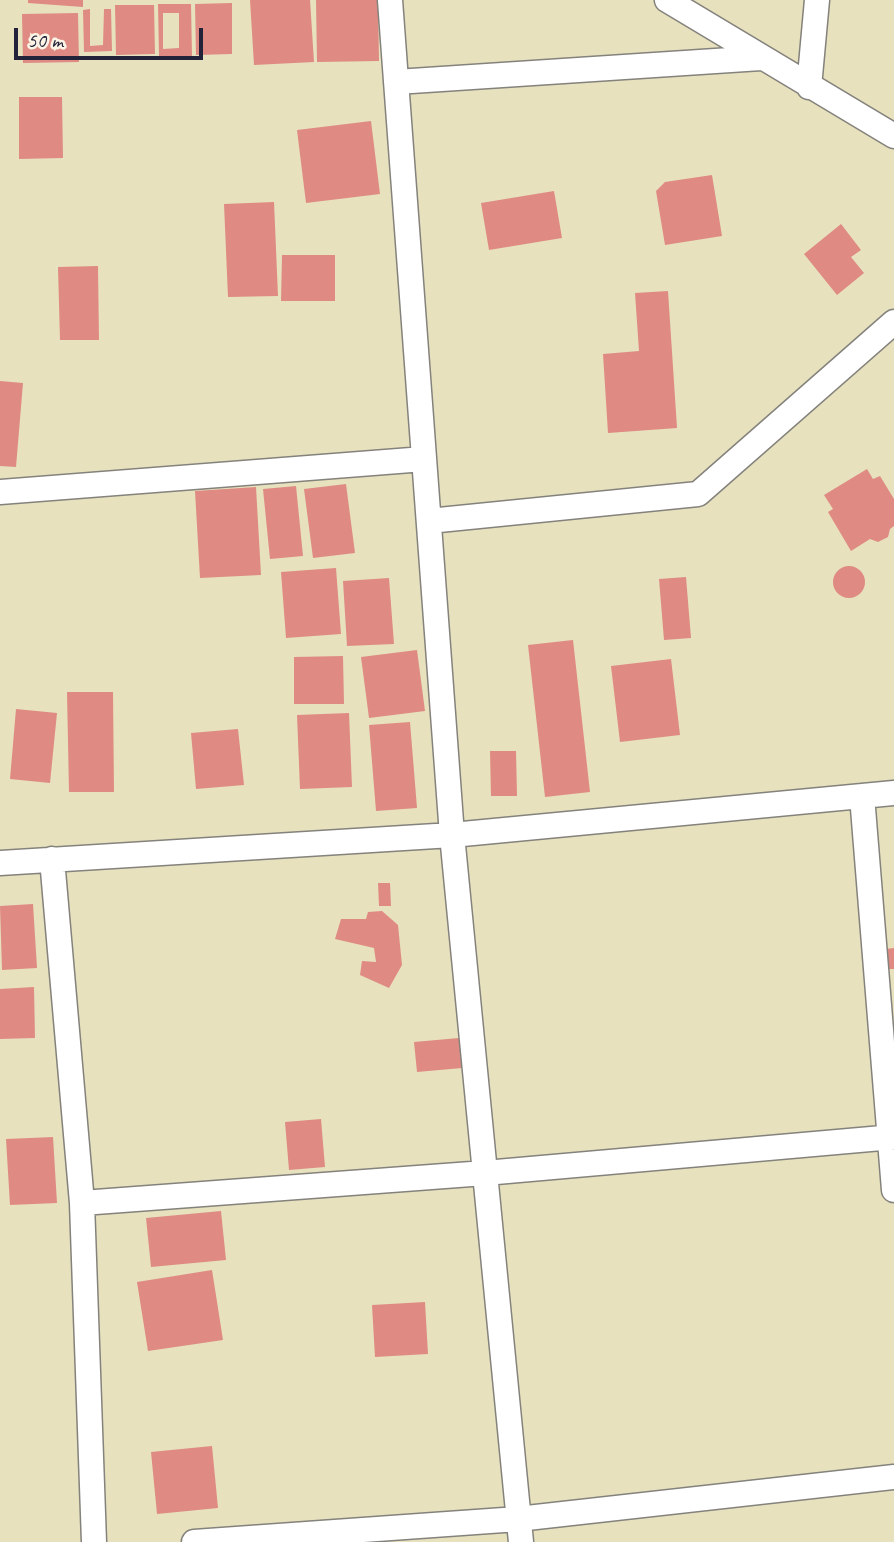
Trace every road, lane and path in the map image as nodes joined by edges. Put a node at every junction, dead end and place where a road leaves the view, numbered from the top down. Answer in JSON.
{"nodes":[{"id":1,"x":390,"y":0,"type":"edge"},
{"id":2,"x":667,"y":0,"type":"edge"},
{"id":3,"x":817,"y":0,"type":"edge"},
{"id":4,"x":761,"y":58,"type":"junction"},
{"id":5,"x":396,"y":82,"type":"junction"},
{"id":6,"x":809,"y":87,"type":"junction"},
{"id":7,"x":894,"y":136,"type":"edge"},
{"id":8,"x":894,"y":322,"type":"edge"},
{"id":9,"x":424,"y":459,"type":"junction"},
{"id":10,"x":0,"y":492,"type":"edge"},
{"id":11,"x":429,"y":522,"type":"junction"},
{"id":12,"x":894,"y":793,"type":"edge"},
{"id":13,"x":862,"y":796,"type":"junction"},
{"id":14,"x":452,"y":835,"type":"junction"},
{"id":15,"x":52,"y":859,"type":"junction"},
{"id":16,"x":0,"y":863,"type":"edge"},
{"id":17,"x":892,"y":1138,"type":"edge"},
{"id":18,"x":485,"y":1173,"type":"junction"},
{"id":19,"x":894,"y":1190,"type":"edge"},
{"id":20,"x":82,"y":1203,"type":"junction"},
{"id":21,"x":894,"y":1478,"type":"edge"},
{"id":22,"x":520,"y":1531,"type":"edge"},
{"id":23,"x":94,"y":1542,"type":"edge"},
{"id":24,"x":194,"y":1542,"type":"edge"}],
"edges":[{"from":1,"to":5,"type":"street"},
{"from":2,"to":4,"type":"street"},
{"from":3,"to":6,"type":"street"},
{"from":4,"to":5,"type":"street"},
{"from":4,"to":6,"type":"street"},
{"from":5,"to":9,"type":"street"},
{"from":6,"to":7,"type":"street"},
{"from":8,"to":11,"type":"street"},
{"from":9,"to":10,"type":"street"},
{"from":9,"to":11,"type":"street"},
{"from":11,"to":14,"type":"street"},
{"from":12,"to":13,"type":"street"},
{"from":13,"to":14,"type":"street"},
{"from":13,"to":17,"type":"street"},
{"from":14,"to":15,"type":"street"},
{"from":14,"to":18,"type":"street"},
{"from":15,"to":16,"type":"street"},
{"from":15,"to":20,"type":"street"},
{"from":17,"to":18,"type":"street"},
{"from":17,"to":19,"type":"street"},
{"from":18,"to":20,"type":"street"},
{"from":18,"to":22,"type":"street"},
{"from":20,"to":23,"type":"street"},
{"from":21,"to":22,"type":"street"},
{"from":22,"to":24,"type":"street"}]}
